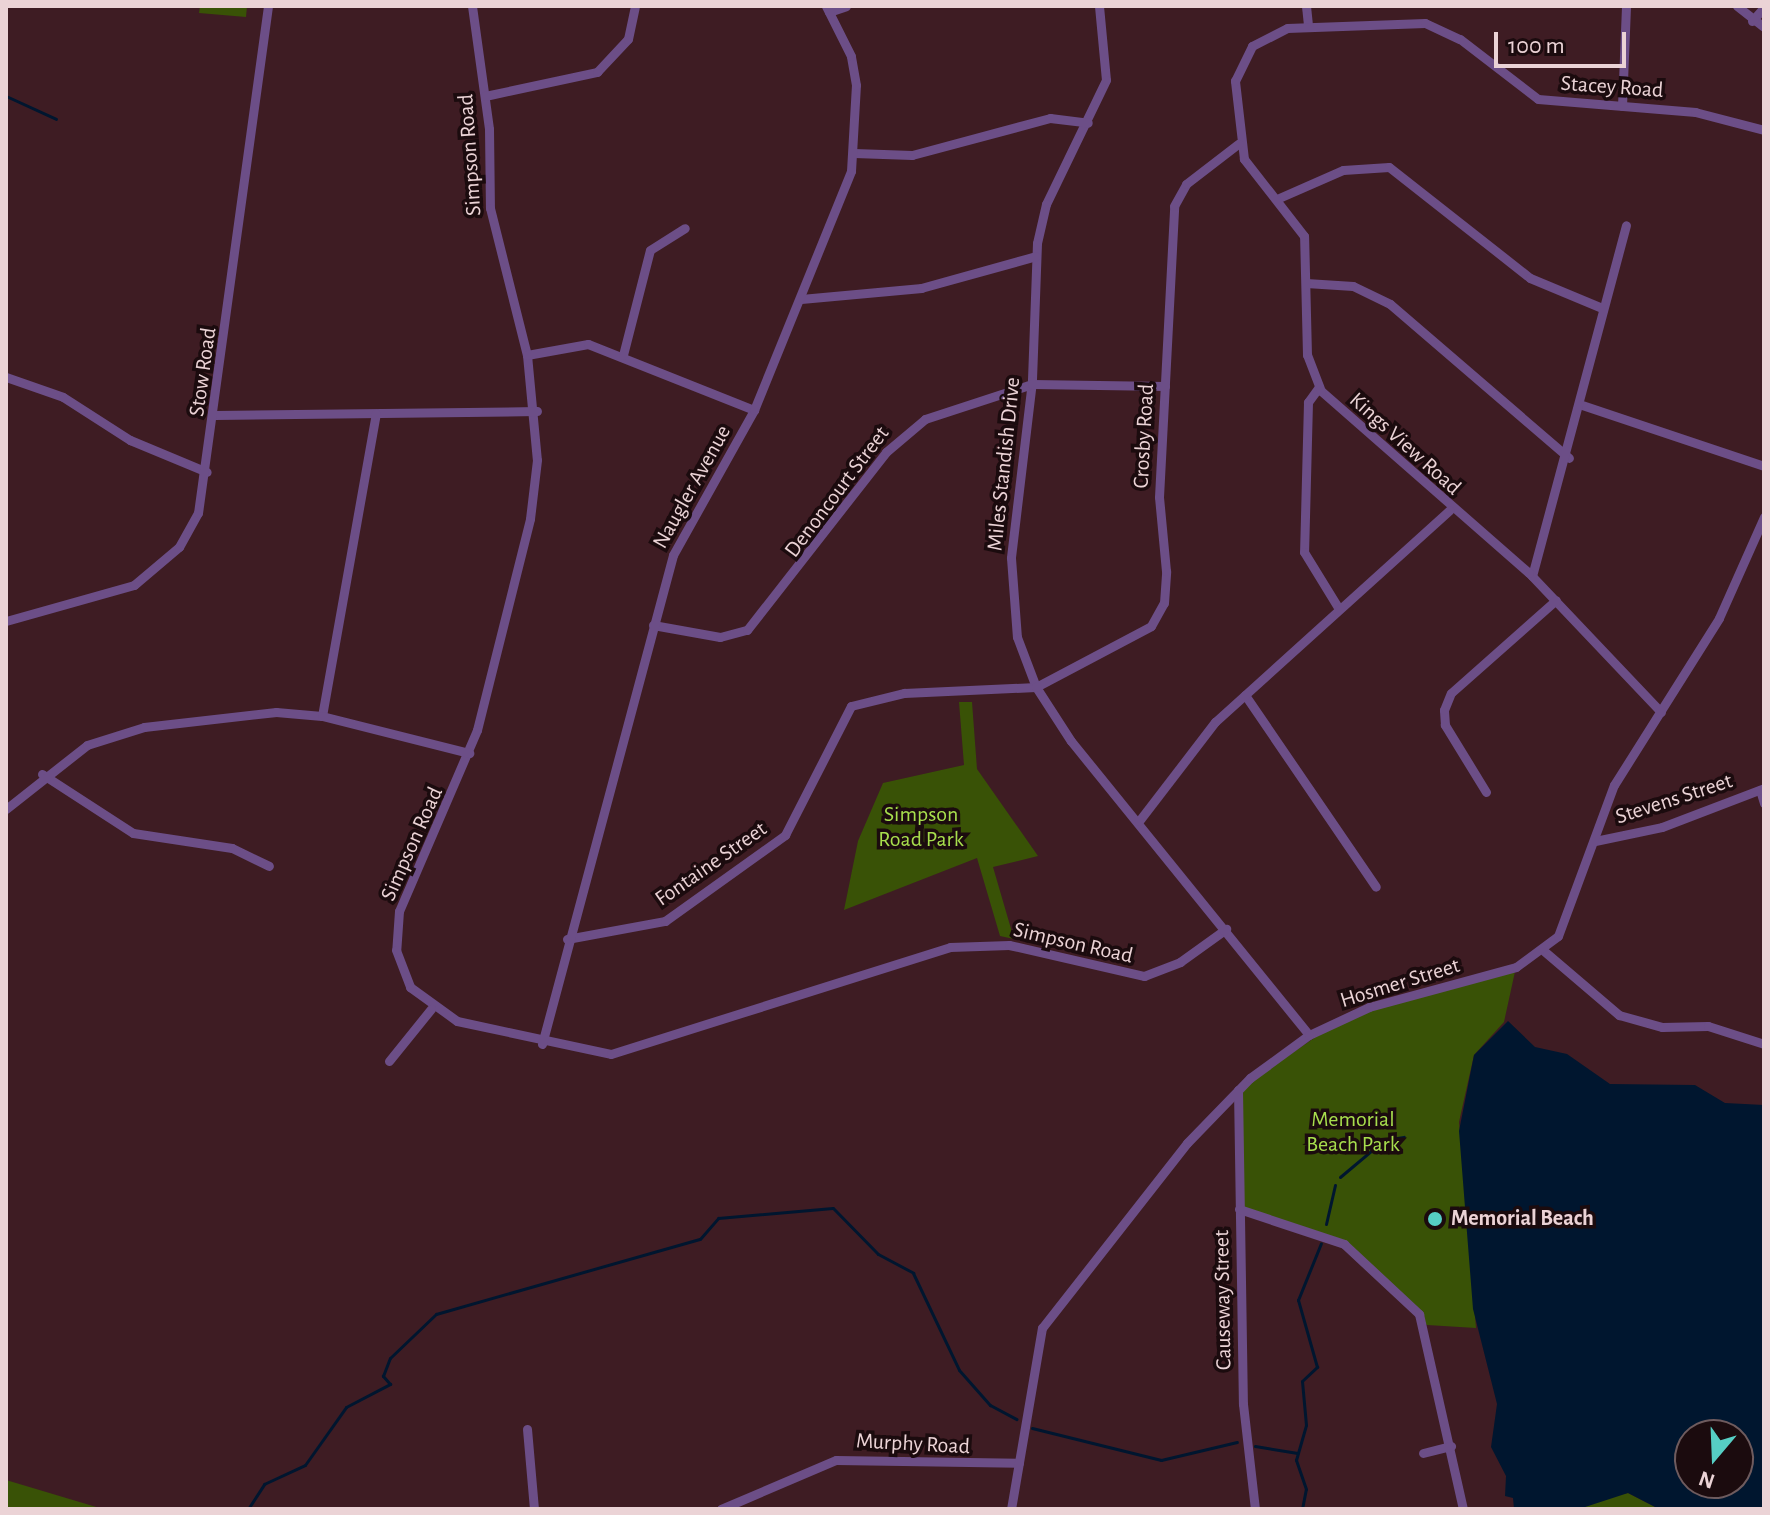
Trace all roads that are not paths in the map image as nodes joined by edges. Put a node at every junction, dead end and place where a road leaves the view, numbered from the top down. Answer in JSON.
{"nodes":[{"id":1,"x":268,"y":6,"type":"edge"},
{"id":2,"x":472,"y":6,"type":"edge"},
{"id":3,"x":635,"y":6,"type":"edge"},
{"id":4,"x":846,"y":6,"type":"edge"},
{"id":5,"x":1099,"y":6,"type":"edge"},
{"id":6,"x":1306,"y":6,"type":"edge"},
{"id":7,"x":1626,"y":6,"type":"edge"},
{"id":8,"x":1737,"y":6,"type":"edge"},
{"id":9,"x":1764,"y":7,"type":"edge"},
{"id":10,"x":828,"y":9,"type":"edge"},
{"id":11,"x":1752,"y":21,"type":"junction"},
{"id":12,"x":1308,"y":25,"type":"junction"},
{"id":13,"x":1764,"y":27,"type":"edge"},
{"id":14,"x":485,"y":96,"type":"junction"},
{"id":15,"x":1622,"y":106,"type":"junction"},
{"id":16,"x":1088,"y":123,"type":"junction"},
{"id":17,"x":1764,"y":130,"type":"edge"},
{"id":18,"x":1238,"y":144,"type":"junction"},
{"id":19,"x":854,"y":153,"type":"junction"},
{"id":20,"x":1279,"y":198,"type":"junction"},
{"id":21,"x":1626,"y":225,"type":"dead end"},
{"id":22,"x":685,"y":228,"type":"dead end"},
{"id":23,"x":1036,"y":256,"type":"junction"},
{"id":24,"x":1306,"y":283,"type":"junction"},
{"id":25,"x":801,"y":299,"type":"junction"},
{"id":26,"x":1602,"y":308,"type":"junction"},
{"id":27,"x":527,"y":355,"type":"junction"},
{"id":28,"x":623,"y":355,"type":"junction"},
{"id":29,"x":6,"y":377,"type":"edge"},
{"id":30,"x":1032,"y":384,"type":"junction"},
{"id":31,"x":1165,"y":386,"type":"junction"},
{"id":32,"x":1319,"y":387,"type":"junction"},
{"id":33,"x":1582,"y":405,"type":"junction"},
{"id":34,"x":754,"y":410,"type":"junction"},
{"id":35,"x":537,"y":411,"type":"junction"},
{"id":36,"x":376,"y":414,"type":"junction"},
{"id":37,"x":215,"y":415,"type":"junction"},
{"id":38,"x":1569,"y":458,"type":"junction"},
{"id":39,"x":1764,"y":466,"type":"edge"},
{"id":40,"x":207,"y":472,"type":"junction"},
{"id":41,"x":1450,"y":510,"type":"junction"},
{"id":42,"x":1764,"y":517,"type":"edge"},
{"id":43,"x":1532,"y":576,"type":"junction"},
{"id":44,"x":1556,"y":600,"type":"junction"},
{"id":45,"x":1339,"y":609,"type":"junction"},
{"id":46,"x":6,"y":621,"type":"edge"},
{"id":47,"x":653,"y":625,"type":"junction"},
{"id":48,"x":1036,"y":687,"type":"junction"},
{"id":49,"x":1245,"y":695,"type":"junction"},
{"id":50,"x":1661,"y":712,"type":"junction"},
{"id":51,"x":322,"y":716,"type":"junction"},
{"id":52,"x":469,"y":753,"type":"junction"},
{"id":53,"x":42,"y":774,"type":"junction"},
{"id":54,"x":1762,"y":789,"type":"edge"},
{"id":55,"x":1486,"y":792,"type":"dead end"},
{"id":56,"x":1764,"y":803,"type":"edge"},
{"id":57,"x":6,"y":809,"type":"edge"},
{"id":58,"x":1139,"y":821,"type":"junction"},
{"id":59,"x":1595,"y":841,"type":"junction"},
{"id":60,"x":269,"y":866,"type":"dead end"},
{"id":61,"x":1376,"y":887,"type":"dead end"},
{"id":62,"x":1226,"y":929,"type":"junction"},
{"id":63,"x":567,"y":939,"type":"junction"},
{"id":64,"x":1544,"y":951,"type":"junction"},
{"id":65,"x":431,"y":1009,"type":"junction"},
{"id":66,"x":1309,"y":1035,"type":"junction"},
{"id":67,"x":542,"y":1044,"type":"junction"},
{"id":68,"x":1764,"y":1044,"type":"edge"},
{"id":69,"x":389,"y":1061,"type":"dead end"},
{"id":70,"x":1238,"y":1090,"type":"junction"},
{"id":71,"x":1239,"y":1209,"type":"junction"},
{"id":72,"x":527,"y":1429,"type":"dead end"},
{"id":73,"x":1451,"y":1446,"type":"junction"},
{"id":74,"x":1423,"y":1453,"type":"dead end"},
{"id":75,"x":1019,"y":1463,"type":"junction"},
{"id":76,"x":534,"y":1509,"type":"edge"},
{"id":77,"x":721,"y":1509,"type":"edge"},
{"id":78,"x":1011,"y":1509,"type":"edge"},
{"id":79,"x":1255,"y":1509,"type":"edge"},
{"id":80,"x":1463,"y":1509,"type":"edge"}],
"edges":[{"from":1,"to":37,"type":"street","name":"Stow Road"},
{"from":2,"to":14,"type":"street","name":"Simpson Road"},
{"from":3,"to":14,"type":"street"},
{"from":4,"to":10,"type":"street"},
{"from":5,"to":16,"type":"street","name":"Miles Standish Drive"},
{"from":6,"to":12,"type":"street"},
{"from":7,"to":15,"type":"street"},
{"from":8,"to":11,"type":"street"},
{"from":9,"to":11,"type":"street"},
{"from":10,"to":19,"type":"street","name":"Naugler Avenue"},
{"from":11,"to":13,"type":"street"},
{"from":12,"to":15,"type":"street","name":"Stacey Road"},
{"from":12,"to":18,"type":"street","name":"Stacey Road"},
{"from":14,"to":27,"type":"street","name":"Simpson Road"},
{"from":15,"to":17,"type":"street","name":"Stacey Road"},
{"from":16,"to":19,"type":"street"},
{"from":16,"to":23,"type":"street","name":"Miles Standish Drive"},
{"from":18,"to":20,"type":"street","name":"Kings View Road"},
{"from":18,"to":31,"type":"street","name":"Crosby Road"},
{"from":19,"to":25,"type":"street","name":"Naugler Avenue"},
{"from":20,"to":24,"type":"street","name":"Kings View Road"},
{"from":20,"to":26,"type":"street"},
{"from":21,"to":26,"type":"street"},
{"from":22,"to":28,"type":"street"},
{"from":23,"to":25,"type":"street"},
{"from":23,"to":30,"type":"street","name":"Miles Standish Drive"},
{"from":24,"to":32,"type":"street","name":"Kings View Road"},
{"from":24,"to":38,"type":"street"},
{"from":25,"to":34,"type":"street","name":"Naugler Avenue"},
{"from":26,"to":33,"type":"street"},
{"from":27,"to":28,"type":"street"},
{"from":27,"to":35,"type":"street","name":"Simpson Road"},
{"from":28,"to":34,"type":"street"},
{"from":29,"to":40,"type":"street"},
{"from":30,"to":31,"type":"street","name":"Denoncourt Street"},
{"from":30,"to":47,"type":"street","name":"Denoncourt Street"},
{"from":30,"to":48,"type":"street","name":"Miles Standish Drive"},
{"from":31,"to":48,"type":"street","name":"Crosby Road"},
{"from":32,"to":41,"type":"street","name":"Kings View Road"},
{"from":32,"to":45,"type":"street"},
{"from":33,"to":38,"type":"street"},
{"from":33,"to":39,"type":"street"},
{"from":34,"to":47,"type":"street","name":"Naugler Avenue"},
{"from":35,"to":36,"type":"street"},
{"from":35,"to":52,"type":"street","name":"Simpson Road"},
{"from":36,"to":37,"type":"street"},
{"from":36,"to":51,"type":"street"},
{"from":37,"to":40,"type":"street","name":"Stow Road"},
{"from":38,"to":43,"type":"street"},
{"from":40,"to":46,"type":"street","name":"Stow Road"},
{"from":41,"to":43,"type":"street","name":"Kings View Road"},
{"from":41,"to":45,"type":"street"},
{"from":42,"to":50,"type":"street","name":"Hosmer Street"},
{"from":43,"to":44,"type":"street","name":"Kings View Road"},
{"from":44,"to":50,"type":"street","name":"Kings View Road"},
{"from":44,"to":55,"type":"street"},
{"from":45,"to":49,"type":"street"},
{"from":47,"to":63,"type":"street","name":"Naugler Avenue"},
{"from":48,"to":58,"type":"street","name":"Miles Standish Drive"},
{"from":48,"to":63,"type":"street","name":"Fontaine Street"},
{"from":49,"to":58,"type":"street"},
{"from":49,"to":61,"type":"street"},
{"from":50,"to":59,"type":"street","name":"Hosmer Street"},
{"from":51,"to":52,"type":"street"},
{"from":51,"to":53,"type":"street"},
{"from":52,"to":65,"type":"street","name":"Simpson Road"},
{"from":53,"to":57,"type":"street"},
{"from":53,"to":60,"type":"street"},
{"from":54,"to":56,"type":"street"},
{"from":54,"to":59,"type":"street","name":"Stevens Street"},
{"from":58,"to":62,"type":"street","name":"Miles Standish Drive"},
{"from":59,"to":64,"type":"street","name":"Hosmer Street"},
{"from":62,"to":66,"type":"street","name":"Miles Standish Drive"},
{"from":62,"to":67,"type":"street","name":"Simpson Road"},
{"from":63,"to":67,"type":"street","name":"Naugler Avenue"},
{"from":64,"to":66,"type":"street","name":"Hosmer Street"},
{"from":64,"to":68,"type":"street"},
{"from":65,"to":67,"type":"street","name":"Simpson Road"},
{"from":65,"to":69,"type":"street"},
{"from":66,"to":70,"type":"street","name":"Hosmer Street"},
{"from":70,"to":71,"type":"street","name":"Causeway Street"},
{"from":70,"to":75,"type":"street","name":"Hosmer Street"},
{"from":71,"to":73,"type":"street"},
{"from":71,"to":79,"type":"street","name":"Causeway Street"},
{"from":72,"to":76,"type":"street"},
{"from":73,"to":74,"type":"street"},
{"from":73,"to":80,"type":"street"},
{"from":75,"to":77,"type":"street","name":"Murphy Road"},
{"from":75,"to":78,"type":"street","name":"Hosmer Street"}]}
